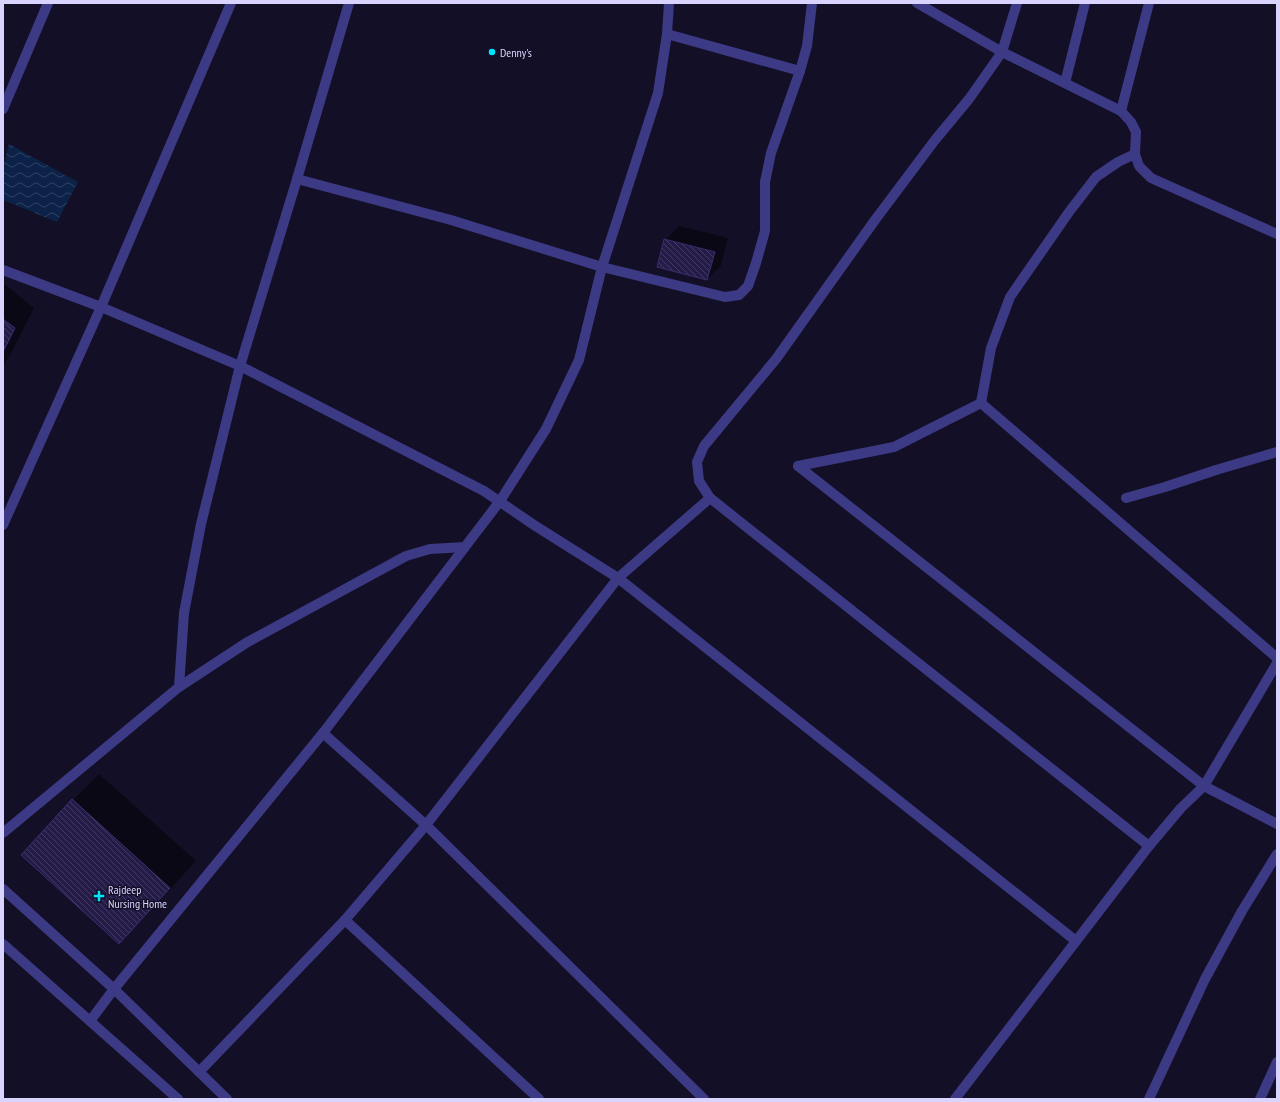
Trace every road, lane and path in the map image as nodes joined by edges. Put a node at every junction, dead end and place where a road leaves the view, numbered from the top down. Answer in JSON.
{"nodes":[{"id":1,"x":48,"y":3,"type":"edge"},
{"id":2,"x":231,"y":3,"type":"edge"},
{"id":3,"x":349,"y":3,"type":"edge"},
{"id":4,"x":669,"y":3,"type":"edge"},
{"id":5,"x":812,"y":3,"type":"edge"},
{"id":6,"x":917,"y":3,"type":"edge"},
{"id":7,"x":1018,"y":3,"type":"edge"},
{"id":8,"x":1085,"y":3,"type":"edge"},
{"id":9,"x":1149,"y":3,"type":"edge"},
{"id":10,"x":667,"y":34,"type":"junction"},
{"id":11,"x":1002,"y":52,"type":"junction"},
{"id":12,"x":800,"y":71,"type":"junction"},
{"id":13,"x":1065,"y":83,"type":"junction"},
{"id":14,"x":3,"y":109,"type":"edge"},
{"id":15,"x":1121,"y":111,"type":"junction"},
{"id":16,"x":1135,"y":154,"type":"junction"},
{"id":17,"x":297,"y":178,"type":"junction"},
{"id":18,"x":1277,"y":234,"type":"edge"},
{"id":19,"x":602,"y":267,"type":"junction"},
{"id":20,"x":3,"y":270,"type":"edge"},
{"id":21,"x":101,"y":307,"type":"junction"},
{"id":22,"x":240,"y":366,"type":"junction"},
{"id":23,"x":981,"y":402,"type":"junction"},
{"id":24,"x":1277,"y":452,"type":"edge"},
{"id":25,"x":710,"y":498,"type":"junction"},
{"id":26,"x":1126,"y":498,"type":"dead end"},
{"id":27,"x":500,"y":501,"type":"junction"},
{"id":28,"x":3,"y":525,"type":"edge"},
{"id":29,"x":465,"y":546,"type":"junction"},
{"id":30,"x":618,"y":578,"type":"junction"},
{"id":31,"x":1277,"y":658,"type":"edge"},
{"id":32,"x":1277,"y":663,"type":"edge"},
{"id":33,"x":179,"y":687,"type":"junction"},
{"id":34,"x":323,"y":733,"type":"junction"},
{"id":35,"x":1204,"y":786,"type":"junction"},
{"id":36,"x":1277,"y":824,"type":"edge"},
{"id":37,"x":426,"y":825,"type":"junction"},
{"id":38,"x":3,"y":833,"type":"edge"},
{"id":39,"x":1149,"y":846,"type":"junction"},
{"id":40,"x":1277,"y":854,"type":"edge"},
{"id":41,"x":3,"y":890,"type":"edge"},
{"id":42,"x":345,"y":920,"type":"junction"},
{"id":43,"x":1076,"y":941,"type":"junction"},
{"id":44,"x":3,"y":944,"type":"edge"},
{"id":45,"x":114,"y":989,"type":"junction"},
{"id":46,"x":90,"y":1021,"type":"junction"},
{"id":47,"x":1277,"y":1062,"type":"edge"},
{"id":48,"x":199,"y":1072,"type":"junction"},
{"id":49,"x":178,"y":1099,"type":"edge"},
{"id":50,"x":227,"y":1099,"type":"edge"},
{"id":51,"x":539,"y":1099,"type":"edge"},
{"id":52,"x":704,"y":1099,"type":"edge"},
{"id":53,"x":955,"y":1099,"type":"edge"},
{"id":54,"x":1149,"y":1099,"type":"edge"},
{"id":55,"x":1260,"y":1099,"type":"edge"}],
"edges":[{"from":1,"to":14,"type":"street"},
{"from":2,"to":21,"type":"street"},
{"from":3,"to":17,"type":"street"},
{"from":4,"to":10,"type":"street"},
{"from":5,"to":12,"type":"street"},
{"from":6,"to":11,"type":"street"},
{"from":7,"to":11,"type":"street"},
{"from":8,"to":13,"type":"street"},
{"from":9,"to":15,"type":"street"},
{"from":10,"to":12,"type":"street"},
{"from":10,"to":19,"type":"street"},
{"from":11,"to":13,"type":"street"},
{"from":11,"to":25,"type":"street"},
{"from":12,"to":19,"type":"street"},
{"from":13,"to":15,"type":"street"},
{"from":15,"to":16,"type":"street"},
{"from":16,"to":18,"type":"street"},
{"from":16,"to":23,"type":"street"},
{"from":17,"to":19,"type":"street"},
{"from":17,"to":22,"type":"street"},
{"from":19,"to":27,"type":"street"},
{"from":20,"to":21,"type":"street"},
{"from":21,"to":22,"type":"street"},
{"from":21,"to":28,"type":"street"},
{"from":22,"to":27,"type":"street"},
{"from":22,"to":33,"type":"street"},
{"from":23,"to":31,"type":"street"},
{"from":23,"to":35,"type":"street"},
{"from":24,"to":26,"type":"street"},
{"from":25,"to":30,"type":"street"},
{"from":25,"to":39,"type":"street"},
{"from":27,"to":29,"type":"street"},
{"from":27,"to":30,"type":"street"},
{"from":29,"to":33,"type":"street"},
{"from":29,"to":34,"type":"street"},
{"from":30,"to":37,"type":"street"},
{"from":30,"to":43,"type":"street"},
{"from":32,"to":35,"type":"street"},
{"from":33,"to":38,"type":"street"},
{"from":34,"to":37,"type":"street"},
{"from":34,"to":45,"type":"street"},
{"from":35,"to":36,"type":"street"},
{"from":35,"to":39,"type":"street"},
{"from":37,"to":42,"type":"street"},
{"from":37,"to":52,"type":"street"},
{"from":39,"to":43,"type":"street"},
{"from":40,"to":54,"type":"street"},
{"from":41,"to":45,"type":"street"},
{"from":42,"to":48,"type":"street"},
{"from":42,"to":51,"type":"street"},
{"from":43,"to":53,"type":"street"},
{"from":44,"to":46,"type":"street"},
{"from":45,"to":46,"type":"street"},
{"from":45,"to":48,"type":"street"},
{"from":46,"to":49,"type":"street"},
{"from":47,"to":55,"type":"street"},
{"from":48,"to":50,"type":"street"}]}
